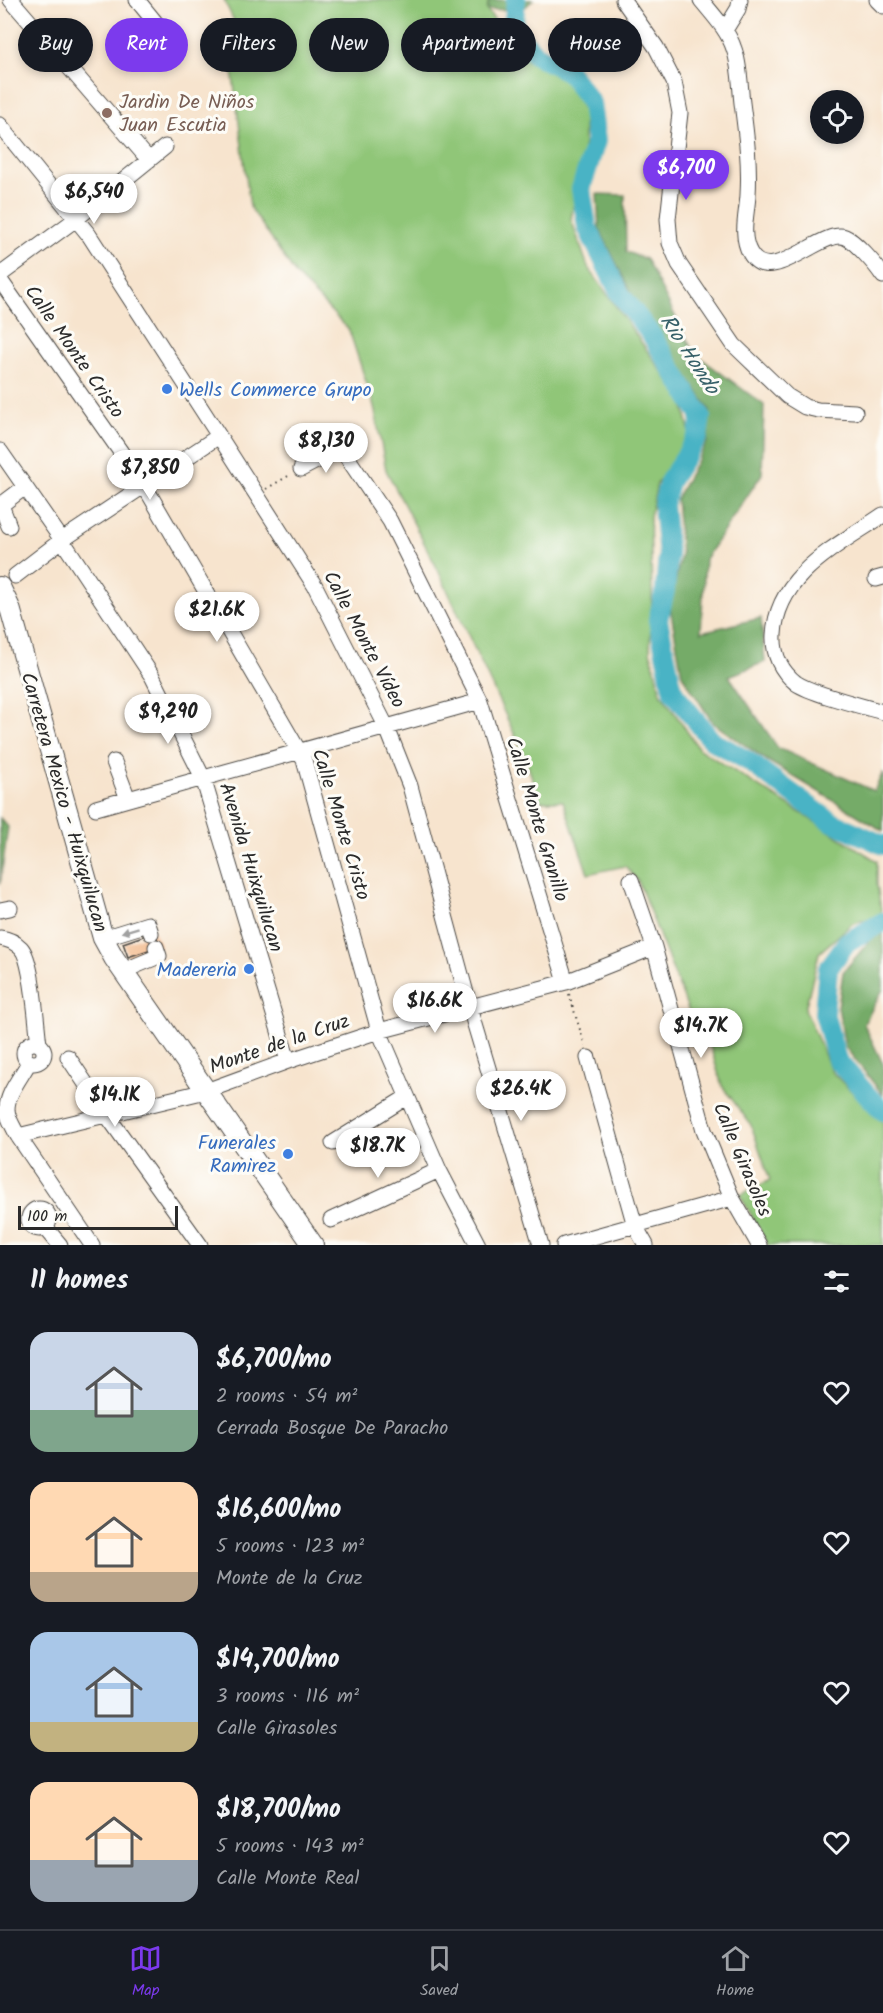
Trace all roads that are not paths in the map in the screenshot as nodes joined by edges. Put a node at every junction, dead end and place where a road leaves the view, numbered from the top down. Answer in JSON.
{"nodes":[{"id":1,"x":11,"y":0,"type":"edge"},
{"id":2,"x":137,"y":0,"type":"edge"},
{"id":3,"x":623,"y":0,"type":"edge"},
{"id":4,"x":700,"y":0,"type":"edge"},
{"id":5,"x":740,"y":0,"type":"edge"},
{"id":6,"x":877,"y":0,"type":"edge"},
{"id":7,"x":883,"y":6,"type":"edge"},
{"id":8,"x":152,"y":18,"type":"edge"},
{"id":9,"x":725,"y":30,"type":"junction"},
{"id":10,"x":0,"y":125,"type":"edge"},
{"id":11,"x":165,"y":147,"type":"dead end"},
{"id":12,"x":149,"y":160,"type":"junction"},
{"id":13,"x":76,"y":219,"type":"junction"},
{"id":14,"x":0,"y":275,"type":"edge"},
{"id":15,"x":883,"y":276,"type":"edge"},
{"id":16,"x":0,"y":280,"type":"edge"},
{"id":17,"x":855,"y":412,"type":"dead end"},
{"id":18,"x":219,"y":435,"type":"junction"},
{"id":19,"x":0,"y":451,"type":"edge"},
{"id":20,"x":301,"y":469,"type":"road end"},
{"id":21,"x":144,"y":486,"type":"junction"},
{"id":22,"x":25,"y":487,"type":"junction"},
{"id":23,"x":0,"y":504,"type":"edge"},
{"id":24,"x":883,"y":515,"type":"edge"},
{"id":25,"x":9,"y":526,"type":"dead end"},
{"id":26,"x":62,"y":540,"type":"junction"},
{"id":27,"x":7,"y":581,"type":"edge"},
{"id":28,"x":480,"y":701,"type":"junction"},
{"id":29,"x":883,"y":712,"type":"edge"},
{"id":30,"x":387,"y":728,"type":"junction"},
{"id":31,"x":300,"y":752,"type":"junction"},
{"id":32,"x":114,"y":762,"type":"dead end"},
{"id":33,"x":203,"y":778,"type":"junction"},
{"id":34,"x":128,"y":799,"type":"junction"},
{"id":35,"x":96,"y":808,"type":"dead end"},
{"id":36,"x":631,"y":880,"type":"dead end"},
{"id":37,"x":0,"y":938,"type":"edge"},
{"id":38,"x":103,"y":938,"type":"junction"},
{"id":39,"x":0,"y":947,"type":"edge"},
{"id":40,"x":654,"y":947,"type":"junction"},
{"id":41,"x":123,"y":971,"type":"junction"},
{"id":42,"x":566,"y":982,"type":"junction"},
{"id":43,"x":470,"y":1008,"type":"junction"},
{"id":44,"x":379,"y":1031,"type":"junction"},
{"id":45,"x":35,"y":1044,"type":"junction"},
{"id":46,"x":68,"y":1057,"type":"dead end"},
{"id":47,"x":588,"y":1058,"type":"road end"},
{"id":48,"x":288,"y":1061,"type":"junction"},
{"id":49,"x":206,"y":1091,"type":"junction"},
{"id":50,"x":407,"y":1097,"type":"junction"},
{"id":51,"x":106,"y":1114,"type":"junction"},
{"id":52,"x":18,"y":1136,"type":"junction"},
{"id":53,"x":333,"y":1143,"type":"dead end"},
{"id":54,"x":439,"y":1170,"type":"junction"},
{"id":55,"x":732,"y":1198,"type":"junction"},
{"id":56,"x":331,"y":1220,"type":"dead end"},
{"id":57,"x":635,"y":1226,"type":"junction"},
{"id":58,"x":45,"y":1227,"type":"dead end"},
{"id":59,"x":60,"y":1245,"type":"edge"},
{"id":60,"x":92,"y":1245,"type":"edge"},
{"id":61,"x":200,"y":1245,"type":"edge"},
{"id":62,"x":313,"y":1245,"type":"edge"},
{"id":63,"x":478,"y":1245,"type":"edge"},
{"id":64,"x":541,"y":1245,"type":"edge"},
{"id":65,"x":564,"y":1245,"type":"edge"},
{"id":66,"x":646,"y":1245,"type":"edge"},
{"id":67,"x":759,"y":1245,"type":"edge"}],
"edges":[{"from":1,"to":12,"type":"street"},
{"from":2,"to":8,"type":"street"},
{"from":3,"to":17,"type":"street"},
{"from":4,"to":9,"type":"street"},
{"from":5,"to":9,"type":"street"},
{"from":6,"to":7,"type":"street"},
{"from":9,"to":15,"type":"street"},
{"from":10,"to":13,"type":"street","name":"Calle Monte Vídeo"},
{"from":11,"to":12,"type":"street"},
{"from":12,"to":13,"type":"street"},
{"from":13,"to":14,"type":"street"},
{"from":13,"to":18,"type":"street","name":"Calle Monte Vídeo"},
{"from":16,"to":21,"type":"street","name":"Calle Monte Cristo"},
{"from":18,"to":21,"type":"street"},
{"from":18,"to":30,"type":"street","name":"Calle Monte Vídeo"},
{"from":19,"to":22,"type":"street","name":"Avenida Huixquilucan"},
{"from":20,"to":28,"type":"street","name":"Calle Monte Granillo"},
{"from":21,"to":26,"type":"street"},
{"from":21,"to":31,"type":"street","name":"Calle Monte Cristo"},
{"from":22,"to":23,"type":"street"},
{"from":22,"to":26,"type":"street","name":"Avenida Huixquilucan"},
{"from":23,"to":25,"type":"street"},
{"from":24,"to":29,"type":"street"},
{"from":26,"to":27,"type":"street"},
{"from":26,"to":33,"type":"street","name":"Avenida Huixquilucan"},
{"from":27,"to":38,"type":"main road","name":"Carretera Mexico - Huixquilucan"},
{"from":28,"to":30,"type":"street"},
{"from":28,"to":42,"type":"street","name":"Calle Monte Granillo"},
{"from":30,"to":31,"type":"street"},
{"from":30,"to":43,"type":"street","name":"Calle Monte Vídeo"},
{"from":31,"to":33,"type":"street"},
{"from":31,"to":44,"type":"street","name":"Calle Monte Cristo"},
{"from":32,"to":34,"type":"street"},
{"from":33,"to":34,"type":"street"},
{"from":33,"to":48,"type":"street","name":"Avenida Huixquilucan"},
{"from":34,"to":35,"type":"street"},
{"from":36,"to":40,"type":"street","name":"Calle Girasoles"},
{"from":37,"to":45,"type":"street"},
{"from":38,"to":41,"type":"main road","name":"Carretera Mexico - Huixquilucan"},
{"from":41,"to":38,"type":"street","one_way":true},
{"from":39,"to":45,"type":"street"},
{"from":40,"to":42,"type":"street","name":"Monte de la Cruz"},
{"from":40,"to":55,"type":"street","name":"Calle Girasoles"},
{"from":41,"to":49,"type":"main road","name":"Carretera Mexico - Huixquilucan"},
{"from":42,"to":43,"type":"street","name":"Monte de la Cruz"},
{"from":43,"to":44,"type":"street","name":"Monte de la Cruz"},
{"from":43,"to":64,"type":"street","name":"Calle Monte Vídeo"},
{"from":44,"to":48,"type":"street","name":"Monte de la Cruz"},
{"from":44,"to":50,"type":"street","name":"Calle Monte Cristo"},
{"from":45,"to":52,"type":"street"},
{"from":46,"to":51,"type":"street"},
{"from":47,"to":57,"type":"street"},
{"from":48,"to":49,"type":"street","name":"Monte de la Cruz"},
{"from":49,"to":51,"type":"street","name":"Monte de la Cruz"},
{"from":49,"to":62,"type":"main road","name":"Carretera Mexico - Huixquilucan"},
{"from":50,"to":53,"type":"street"},
{"from":50,"to":54,"type":"street","name":"Calle Monte Cristo"},
{"from":51,"to":52,"type":"street","name":"Monte de la Cruz"},
{"from":51,"to":61,"type":"street"},
{"from":52,"to":60,"type":"street"},
{"from":54,"to":56,"type":"street"},
{"from":54,"to":63,"type":"street","name":"Calle Monte Cristo"},
{"from":55,"to":57,"type":"street"},
{"from":55,"to":67,"type":"street","name":"Calle Girasoles"},
{"from":57,"to":65,"type":"street"},
{"from":57,"to":66,"type":"street"},
{"from":58,"to":59,"type":"street"}]}
